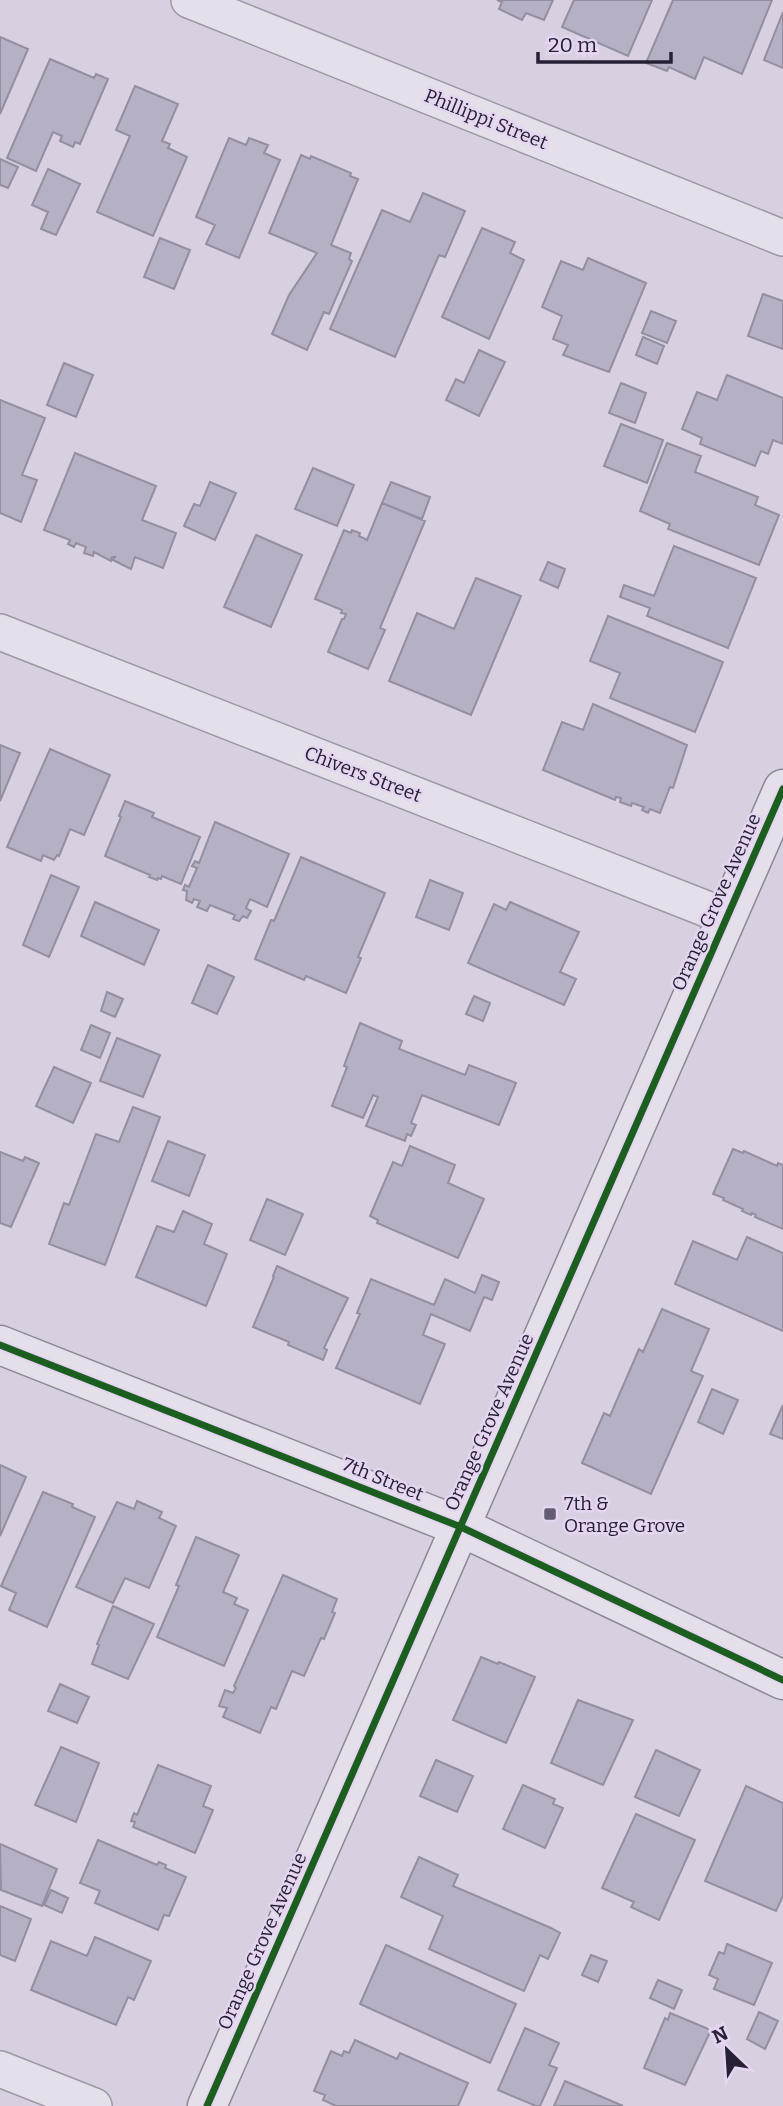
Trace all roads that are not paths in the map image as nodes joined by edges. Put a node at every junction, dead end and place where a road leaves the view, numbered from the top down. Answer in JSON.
{"nodes":[{"id":1,"x":189,"y":0,"type":"edge"},
{"id":2,"x":783,"y":238,"type":"edge"},
{"id":3,"x":0,"y":632,"type":"edge"},
{"id":4,"x":783,"y":789,"type":"edge"},
{"id":5,"x":727,"y":917,"type":"junction"},
{"id":6,"x":0,"y":1345,"type":"edge"},
{"id":7,"x":460,"y":1527,"type":"junction"},
{"id":8,"x":783,"y":1680,"type":"edge"},
{"id":9,"x":0,"y":2069,"type":"edge"},
{"id":10,"x":94,"y":2106,"type":"edge"},
{"id":11,"x":207,"y":2106,"type":"edge"}],
"edges":[{"from":1,"to":2,"type":"street","name":"Phillippi Street"},
{"from":3,"to":5,"type":"street","name":"Chivers Street"},
{"from":4,"to":5,"type":"street","name":"Orange Grove Avenue"},
{"from":5,"to":7,"type":"street","name":"Orange Grove Avenue"},
{"from":6,"to":7,"type":"street","name":"7th Street"},
{"from":7,"to":8,"type":"street","name":"7th Street"},
{"from":7,"to":11,"type":"street","name":"Orange Grove Avenue"},
{"from":9,"to":10,"type":"street"}]}
